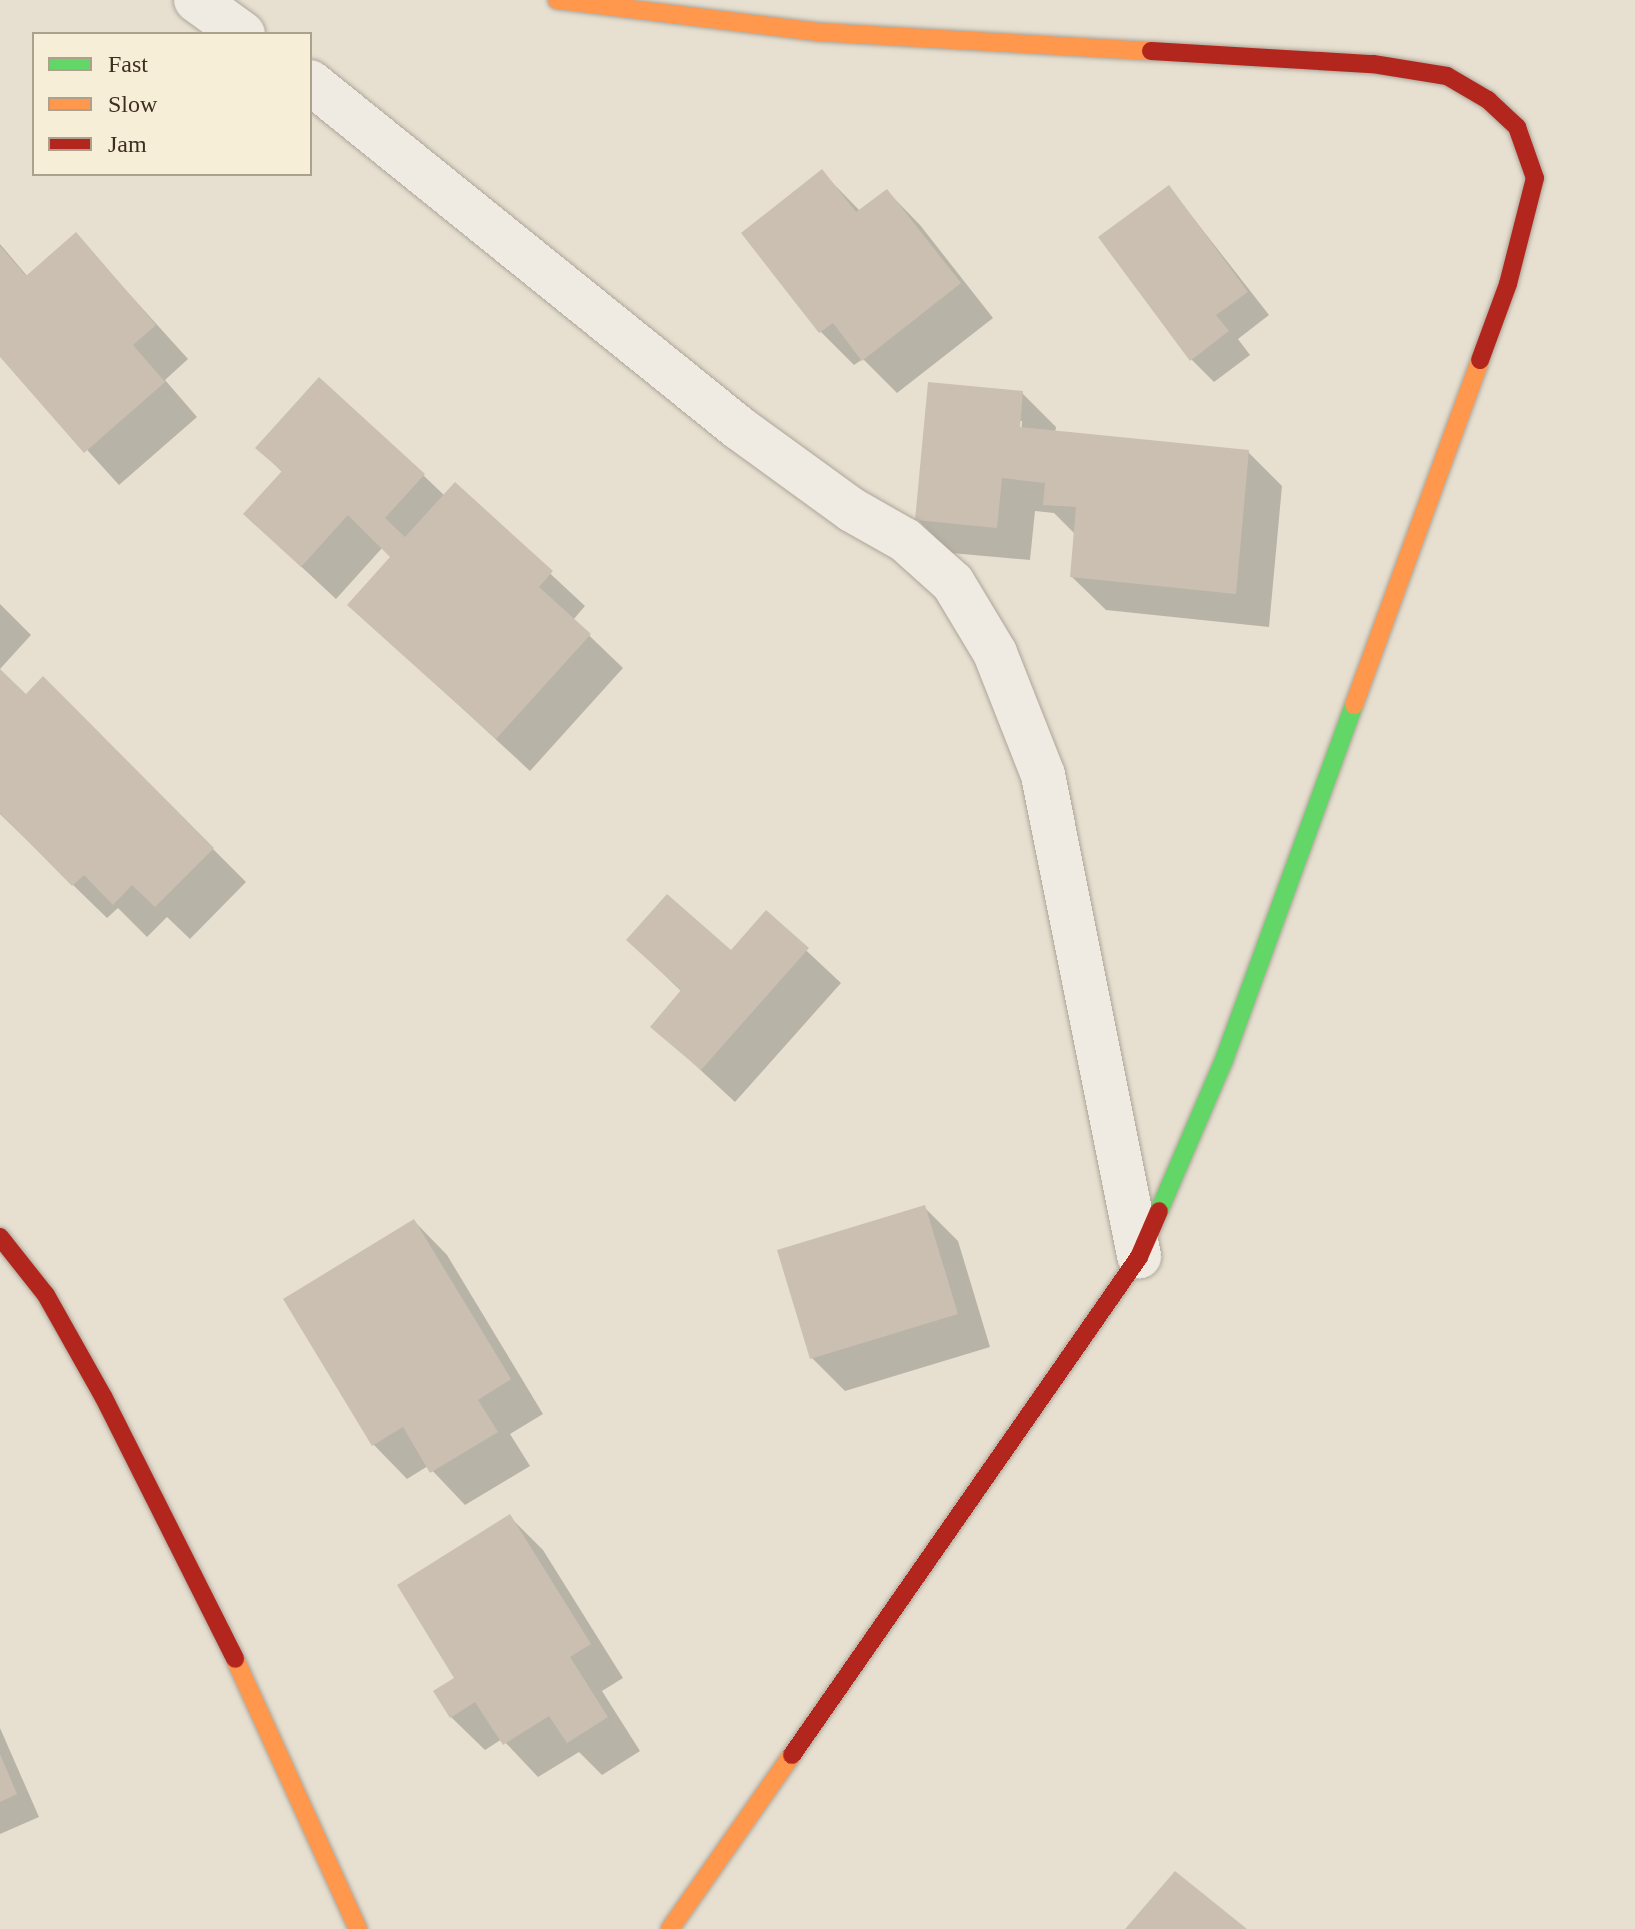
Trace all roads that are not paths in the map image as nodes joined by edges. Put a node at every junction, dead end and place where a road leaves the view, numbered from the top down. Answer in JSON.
{"nodes":[{"id":1,"x":196,"y":0,"type":"edge"},
{"id":2,"x":557,"y":0,"type":"edge"},
{"id":3,"x":240,"y":32,"type":"edge"},
{"id":4,"x":312,"y":84,"type":"edge"},
{"id":5,"x":0,"y":1237,"type":"edge"},
{"id":6,"x":1139,"y":1257,"type":"junction"},
{"id":7,"x":358,"y":1929,"type":"edge"},
{"id":8,"x":670,"y":1929,"type":"edge"}],
"edges":[{"from":1,"to":3,"type":"street"},
{"from":2,"to":6,"type":"street"},
{"from":4,"to":6,"type":"street"},
{"from":5,"to":7,"type":"street"},
{"from":6,"to":8,"type":"street"}]}
